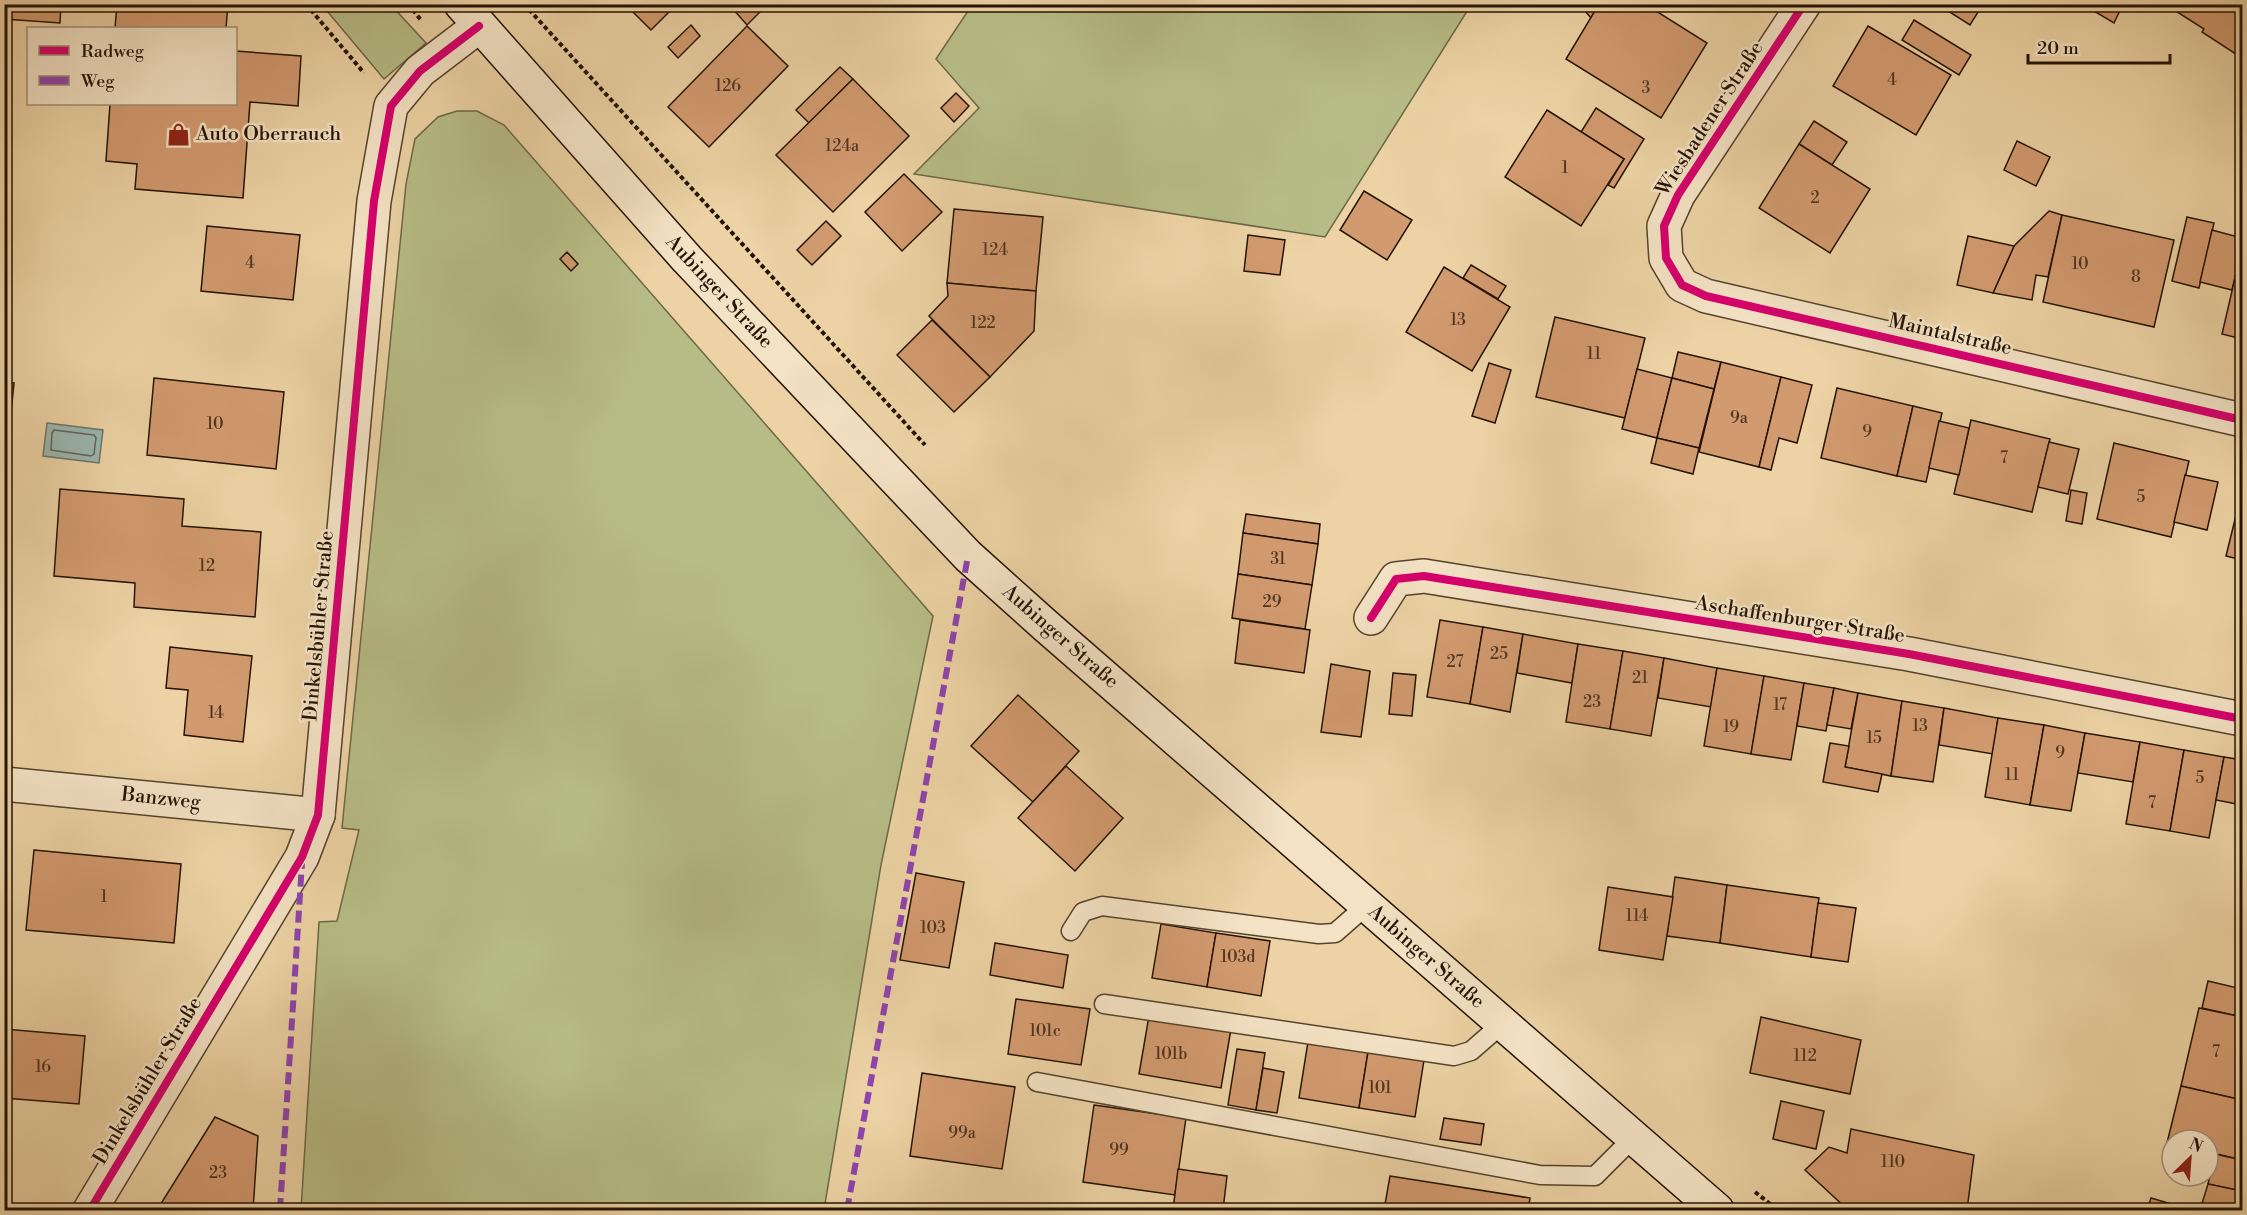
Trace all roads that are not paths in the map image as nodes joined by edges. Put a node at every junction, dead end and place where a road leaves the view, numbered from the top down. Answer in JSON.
{"nodes":[{"id":1,"x":1804,"y":4,"type":"edge"},
{"id":2,"x":470,"y":15,"type":"edge"},
{"id":3,"x":1666,"y":258,"type":"joint"},
{"id":4,"x":2242,"y":420,"type":"edge"},
{"id":5,"x":1371,"y":618,"type":"dead end"},
{"id":6,"x":2242,"y":719,"type":"edge"},
{"id":7,"x":4,"y":784,"type":"edge"},
{"id":8,"x":318,"y":815,"type":"junction"},
{"id":9,"x":1367,"y":905,"type":"junction"},
{"id":10,"x":1071,"y":931,"type":"dead end"},
{"id":11,"x":1104,"y":1004,"type":"dead end"},
{"id":12,"x":1502,"y":1024,"type":"junction"},
{"id":13,"x":1037,"y":1082,"type":"dead end"},
{"id":14,"x":1634,"y":1137,"type":"junction"},
{"id":15,"x":90,"y":1210,"type":"edge"},
{"id":16,"x":1717,"y":1210,"type":"edge"}],
"edges":[{"from":1,"to":3,"type":"street","name":"Wiesbadener Straße"},
{"from":2,"to":8,"type":"street","name":"Dinkelsbühler Straße"},
{"from":2,"to":9,"type":"street","name":"Aubinger Straße"},
{"from":3,"to":4,"type":"street","name":"Maintalstraße"},
{"from":5,"to":6,"type":"street","name":"Aschaffenburger Straße"},
{"from":7,"to":8,"type":"street","name":"Banzweg"},
{"from":8,"to":15,"type":"street","name":"Dinkelsbühler Straße"},
{"from":9,"to":10,"type":"lane"},
{"from":9,"to":12,"type":"street","name":"Aubinger Straße"},
{"from":11,"to":12,"type":"lane"},
{"from":12,"to":14,"type":"street","name":"Aubinger Straße"},
{"from":13,"to":14,"type":"lane"},
{"from":14,"to":16,"type":"street","name":"Aubinger Straße"}]}
